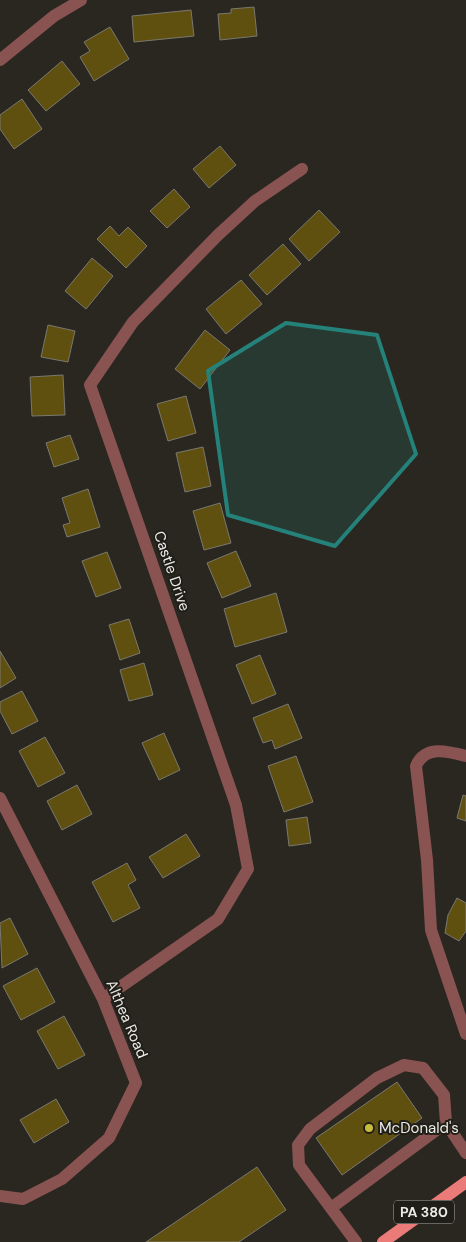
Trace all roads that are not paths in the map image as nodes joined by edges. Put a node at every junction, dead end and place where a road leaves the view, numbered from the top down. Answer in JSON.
{"nodes":[{"id":1,"x":81,"y":0,"type":"edge"},
{"id":2,"x":0,"y":60,"type":"edge"},
{"id":3,"x":302,"y":169,"type":"dead end"},
{"id":4,"x":466,"y":756,"type":"edge"},
{"id":5,"x":0,"y":798,"type":"edge"},
{"id":6,"x":103,"y":999,"type":"junction"},
{"id":7,"x":466,"y":1034,"type":"edge"},
{"id":8,"x":446,"y":1122,"type":"junction"},
{"id":9,"x":466,"y":1153,"type":"edge"},
{"id":10,"x":466,"y":1182,"type":"edge"},
{"id":11,"x":0,"y":1196,"type":"edge"},
{"id":12,"x":331,"y":1208,"type":"junction"},
{"id":13,"x":356,"y":1242,"type":"edge"},
{"id":14,"x":383,"y":1242,"type":"edge"}],
"edges":[{"from":1,"to":2,"type":"street"},
{"from":3,"to":6,"type":"street","name":"Castle Drive"},
{"from":4,"to":7,"type":"street"},
{"from":5,"to":6,"type":"street","name":"Althea Road"},
{"from":6,"to":11,"type":"street","name":"Althea Road"},
{"from":8,"to":9,"type":"street"},
{"from":8,"to":12,"type":"street"},
{"from":8,"to":12,"type":"street"},
{"from":10,"to":14,"type":"main road","number":"PA 380"},
{"from":12,"to":13,"type":"street"}]}
